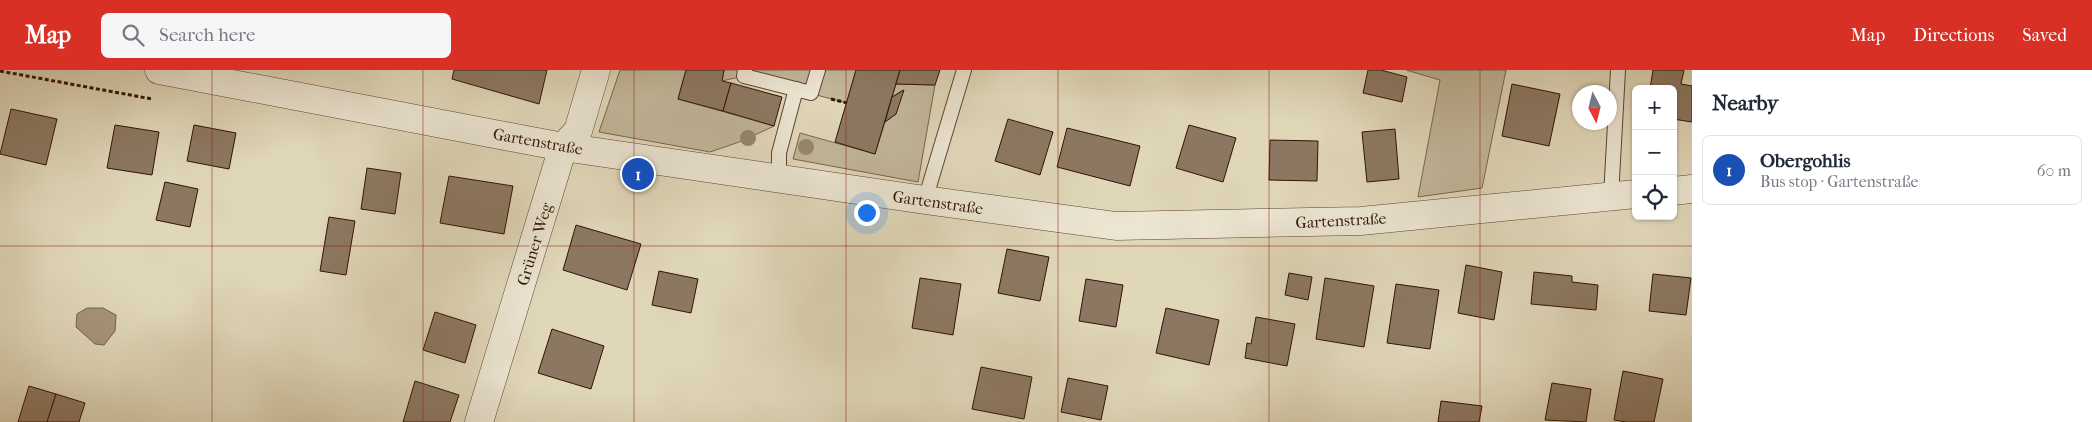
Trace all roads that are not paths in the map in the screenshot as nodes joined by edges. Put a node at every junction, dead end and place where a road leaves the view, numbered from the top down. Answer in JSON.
{"nodes":[{"id":1,"x":159,"y":70,"type":"edge"},
{"id":2,"x":596,"y":70,"type":"edge"},
{"id":3,"x":745,"y":70,"type":"edge"},
{"id":4,"x":818,"y":70,"type":"edge"},
{"id":5,"x":964,"y":70,"type":"edge"},
{"id":6,"x":1618,"y":70,"type":"edge"},
{"id":7,"x":796,"y":89,"type":"junction"},
{"id":8,"x":563,"y":147,"type":"junction"},
{"id":9,"x":779,"y":178,"type":"junction"},
{"id":10,"x":1692,"y":189,"type":"edge"},
{"id":11,"x":1677,"y":191,"type":"edge"},
{"id":12,"x":1623,"y":196,"type":"edge"},
{"id":13,"x":925,"y":200,"type":"junction"},
{"id":14,"x":478,"y":422,"type":"edge"}],
"edges":[{"from":1,"to":8,"type":"street","name":"Gartenstraße"},
{"from":2,"to":8,"type":"street","name":"Grüner Weg"},
{"from":3,"to":7,"type":"lane"},
{"from":4,"to":7,"type":"lane"},
{"from":5,"to":13,"type":"lane"},
{"from":6,"to":12,"type":"lane"},
{"from":7,"to":9,"type":"lane"},
{"from":8,"to":9,"type":"street","name":"Gartenstraße"},
{"from":8,"to":14,"type":"street","name":"Grüner Weg"},
{"from":9,"to":13,"type":"street","name":"Gartenstraße"},
{"from":10,"to":11,"type":"street"},
{"from":12,"to":13,"type":"street","name":"Gartenstraße"}]}
